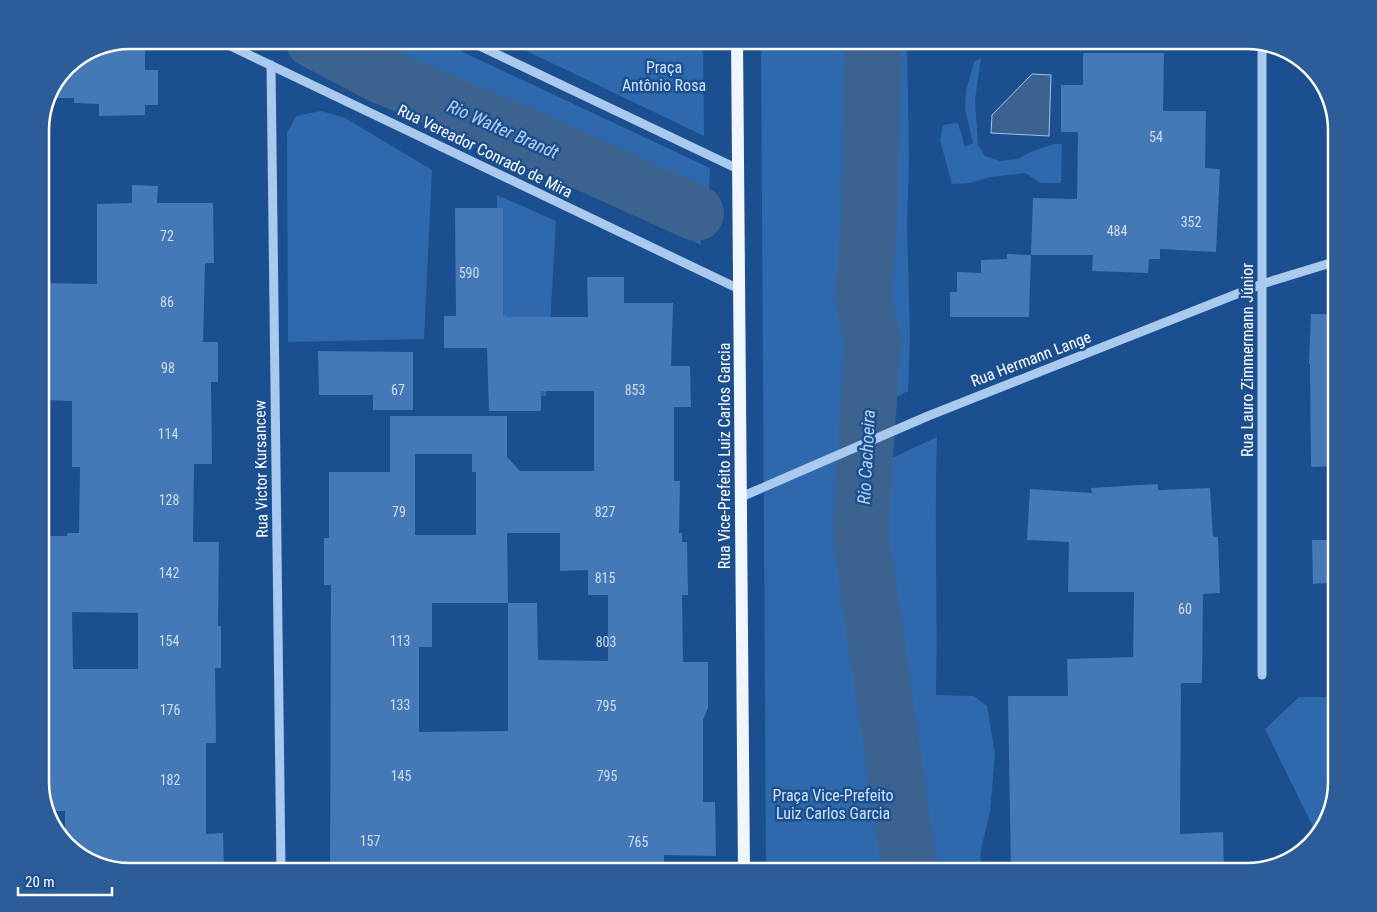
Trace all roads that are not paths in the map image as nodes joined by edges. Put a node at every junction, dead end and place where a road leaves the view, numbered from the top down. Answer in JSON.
{"nodes":[{"id":1,"x":237,"y":49,"type":"edge"},
{"id":2,"x":486,"y":49,"type":"edge"},
{"id":3,"x":737,"y":49,"type":"edge"},
{"id":4,"x":1262,"y":50,"type":"edge"},
{"id":5,"x":272,"y":65,"type":"junction"},
{"id":6,"x":738,"y":169,"type":"junction"},
{"id":7,"x":1328,"y":264,"type":"edge"},
{"id":8,"x":1262,"y":284,"type":"junction"},
{"id":9,"x":739,"y":289,"type":"junction"},
{"id":10,"x":741,"y":497,"type":"junction"},
{"id":11,"x":1262,"y":675,"type":"dead end"},
{"id":12,"x":281,"y":863,"type":"edge"},
{"id":13,"x":744,"y":863,"type":"edge"}],
"edges":[{"from":1,"to":5,"type":"street","name":"Rua Vereador Conrado de Mira"},
{"from":2,"to":6,"type":"street"},
{"from":3,"to":6,"type":"main road","name":"Rua Vice-Prefeito Luiz Carlos Garcia"},
{"from":4,"to":8,"type":"street","name":"Rua Lauro Zimmermann Júnior"},
{"from":5,"to":9,"type":"street","name":"Rua Vereador Conrado de Mira"},
{"from":5,"to":12,"type":"street","name":"Rua Victor Kursancew"},
{"from":6,"to":9,"type":"main road","name":"Rua Vice-Prefeito Luiz Carlos Garcia"},
{"from":7,"to":8,"type":"street","name":"Rua Hermann Lange"},
{"from":8,"to":10,"type":"street","name":"Rua Hermann Lange"},
{"from":8,"to":11,"type":"street","name":"Rua Lauro Zimmermann Júnior"},
{"from":9,"to":10,"type":"main road","name":"Rua Vice-Prefeito Luiz Carlos Garcia"},
{"from":10,"to":13,"type":"main road","name":"Rua Vice-Prefeito Luiz Carlos Garcia"}]}
